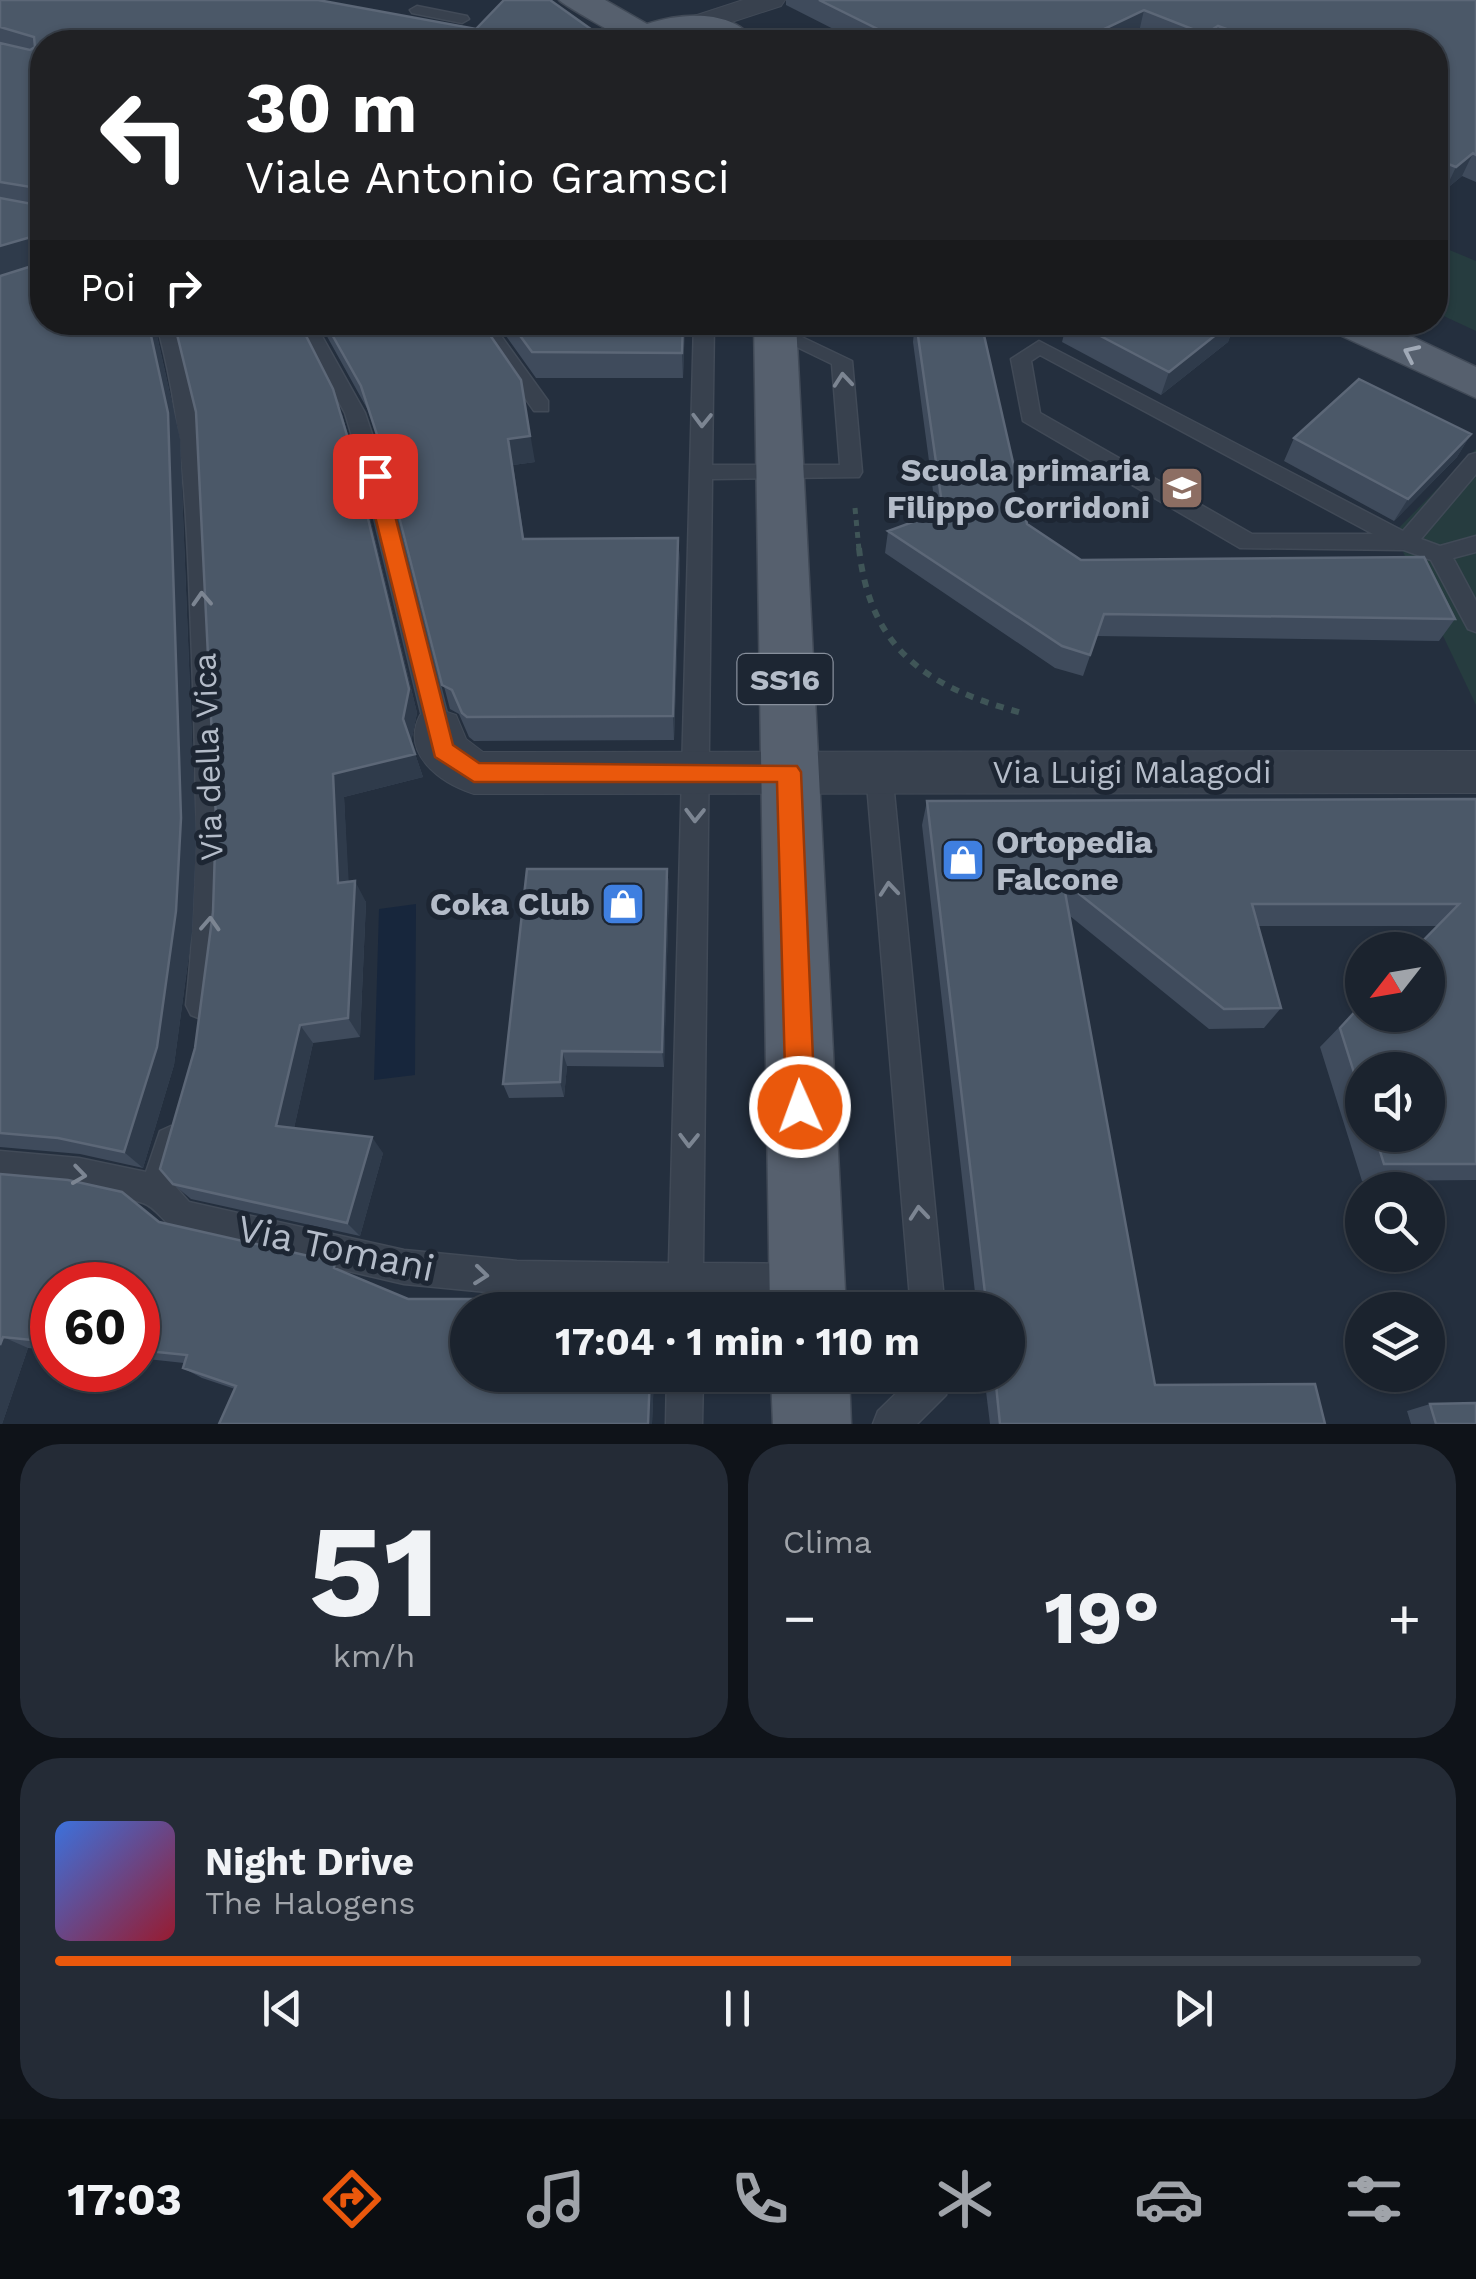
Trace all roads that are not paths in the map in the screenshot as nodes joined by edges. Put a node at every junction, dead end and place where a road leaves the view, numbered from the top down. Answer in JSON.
{"nodes":[{"id":1,"x":575,"y":0,"type":"edge"},
{"id":2,"x":771,"y":0,"type":"edge"},
{"id":3,"x":650,"y":2,"type":"edge"},
{"id":4,"x":417,"y":10,"type":"dead end"},
{"id":5,"x":462,"y":19,"type":"dead end"},
{"id":6,"x":700,"y":23,"type":"junction"},
{"id":7,"x":633,"y":30,"type":"edge"},
{"id":8,"x":661,"y":30,"type":"edge"},
{"id":9,"x":715,"y":30,"type":"edge"},
{"id":10,"x":167,"y":335,"type":"edge"},
{"id":11,"x":311,"y":335,"type":"edge"},
{"id":12,"x":490,"y":335,"type":"edge"},
{"id":13,"x":704,"y":335,"type":"edge"},
{"id":14,"x":775,"y":335,"type":"edge"},
{"id":15,"x":791,"y":335,"type":"edge"},
{"id":16,"x":1373,"y":335,"type":"edge"},
{"id":17,"x":1476,"y":384,"type":"edge"},
{"id":18,"x":542,"y":406,"type":"dead end"},
{"id":19,"x":1476,"y":460,"type":"edge"},
{"id":20,"x":701,"y":472,"type":"junction"},
{"id":21,"x":778,"y":472,"type":"junction"},
{"id":22,"x":1406,"y":542,"type":"junction"},
{"id":23,"x":1476,"y":544,"type":"edge"},
{"id":24,"x":1439,"y":554,"type":"junction"},
{"id":25,"x":1476,"y":623,"type":"edge"},
{"id":26,"x":438,"y":729,"type":"joint"},
{"id":27,"x":696,"y":772,"type":"junction"},
{"id":28,"x":789,"y":772,"type":"junction"},
{"id":29,"x":878,"y":772,"type":"junction"},
{"id":30,"x":1476,"y":772,"type":"edge"},
{"id":31,"x":198,"y":1028,"type":"edge"},
{"id":32,"x":178,"y":1119,"type":"edge"},
{"id":33,"x":0,"y":1167,"type":"edge"},
{"id":34,"x":156,"y":1190,"type":"junction"},
{"id":35,"x":656,"y":1292,"type":"edge"},
{"id":36,"x":686,"y":1292,"type":"edge"},
{"id":37,"x":807,"y":1292,"type":"edge"},
{"id":38,"x":926,"y":1292,"type":"edge"},
{"id":39,"x":684,"y":1392,"type":"edge"},
{"id":40,"x":811,"y":1392,"type":"edge"},
{"id":41,"x":925,"y":1392,"type":"edge"},
{"id":42,"x":684,"y":1424,"type":"edge"},
{"id":43,"x":812,"y":1424,"type":"edge"},
{"id":44,"x":891,"y":1424,"type":"edge"}],
"edges":[{"from":1,"to":7,"type":"main road"},
{"from":2,"to":6,"type":"street"},
{"from":3,"to":6,"type":"main road"},
{"from":4,"to":5,"type":"lane"},
{"from":6,"to":8,"type":"main road"},
{"from":6,"to":9,"type":"main road"},
{"from":31,"to":10,"type":"lane","name":"Via della Vica","one_way":true},
{"from":11,"to":26,"type":"lane"},
{"from":12,"to":18,"type":"lane"},
{"from":13,"to":20,"type":"lane","one_way":true},
{"from":14,"to":21,"type":"main road","number":"SS16"},
{"from":21,"to":15,"type":"lane","one_way":true},
{"from":17,"to":16,"type":"main road","one_way":true},
{"from":19,"to":22,"type":"lane"},
{"from":20,"to":21,"type":"lane"},
{"from":20,"to":27,"type":"lane"},
{"from":21,"to":28,"type":"main road","number":"SS16"},
{"from":22,"to":22,"type":"lane"},
{"from":22,"to":24,"type":"lane"},
{"from":23,"to":24,"type":"lane"},
{"from":24,"to":25,"type":"lane"},
{"from":26,"to":27,"type":"street","name":"Via Luigi Malagodi"},
{"from":27,"to":28,"type":"street","name":"Via Luigi Malagodi"},
{"from":27,"to":36,"type":"lane","one_way":true},
{"from":28,"to":29,"type":"street","name":"Via Luigi Malagodi"},
{"from":28,"to":37,"type":"main road","number":"SS16"},
{"from":29,"to":30,"type":"street","name":"Via Luigi Malagodi"},
{"from":38,"to":29,"type":"lane","one_way":true},
{"from":32,"to":34,"type":"lane"},
{"from":33,"to":34,"type":"lane","name":"Via Tomani","one_way":true},
{"from":34,"to":35,"type":"lane","name":"Via Tomani","one_way":true},
{"from":39,"to":42,"type":"lane"},
{"from":40,"to":43,"type":"main road"},
{"from":41,"to":44,"type":"lane"}]}
